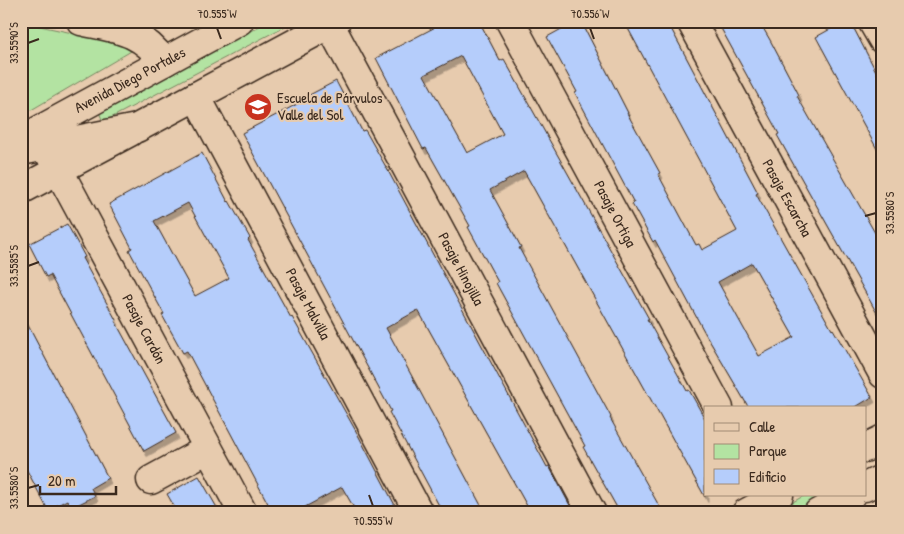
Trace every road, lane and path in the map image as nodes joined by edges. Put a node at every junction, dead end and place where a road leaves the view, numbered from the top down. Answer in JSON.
{"nodes":[{"id":1,"x":81,"y":21,"type":"edge"},
{"id":2,"x":240,"y":21,"type":"edge"},
{"id":3,"x":510,"y":21,"type":"edge"},
{"id":4,"x":691,"y":21,"type":"edge"},
{"id":5,"x":872,"y":21,"type":"edge"},
{"id":6,"x":333,"y":23,"type":"edge"},
{"id":7,"x":883,"y":40,"type":"edge"},
{"id":8,"x":164,"y":62,"type":"junction"},
{"id":9,"x":122,"y":84,"type":"junction"},
{"id":10,"x":196,"y":96,"type":"junction"},
{"id":11,"x":137,"y":128,"type":"junction"},
{"id":12,"x":87,"y":137,"type":"junction"},
{"id":13,"x":29,"y":145,"type":"edge"},
{"id":14,"x":59,"y":171,"type":"junction"},
{"id":15,"x":21,"y":190,"type":"edge"},
{"id":16,"x":883,"y":374,"type":"edge"},
{"id":17,"x":718,"y":406,"type":"edge"},
{"id":18,"x":208,"y":449,"type":"junction"},
{"id":19,"x":883,"y":478,"type":"edge"},
{"id":20,"x":151,"y":480,"type":"dead end"},
{"id":21,"x":866,"y":486,"type":"edge"},
{"id":22,"x":849,"y":496,"type":"edge"},
{"id":23,"x":243,"y":513,"type":"edge"},
{"id":24,"x":419,"y":513,"type":"edge"},
{"id":25,"x":592,"y":513,"type":"edge"},
{"id":26,"x":818,"y":513,"type":"edge"}],
"edges":[{"from":1,"to":8,"type":"street"},
{"from":2,"to":8,"type":"street","name":"Avenida Diego Portales"},
{"from":3,"to":17,"type":"street","name":"Pasaje Ortiga"},
{"from":4,"to":16,"type":"street","name":"Pasaje Escarcha"},
{"from":5,"to":7,"type":"street"},
{"from":6,"to":10,"type":"street","name":"Avenida Diego Portales"},
{"from":6,"to":25,"type":"street","name":"Pasaje Hinojilla"},
{"from":8,"to":9,"type":"street","name":"Avenida Diego Portales"},
{"from":9,"to":12,"type":"street"},
{"from":9,"to":13,"type":"street","name":"Avenida Diego Portales"},
{"from":10,"to":11,"type":"street","name":"Avenida Diego Portales"},
{"from":10,"to":24,"type":"street","name":"Pasaje Malvilla"},
{"from":11,"to":12,"type":"street","name":"Avenida Diego Portales"},
{"from":11,"to":14,"type":"street","name":"Avenida Diego Portales"},
{"from":12,"to":13,"type":"street","name":"Avenida Diego Portales"},
{"from":13,"to":14,"type":"street","name":"Pasaje Cardón"},
{"from":14,"to":15,"type":"street","name":"Avenida Diego Portales"},
{"from":14,"to":18,"type":"street","name":"Pasaje Cardón"},
{"from":18,"to":20,"type":"street"},
{"from":18,"to":23,"type":"street","name":"Pasaje Cardón"},
{"from":19,"to":21,"type":"street"},
{"from":22,"to":26,"type":"street"}]}
